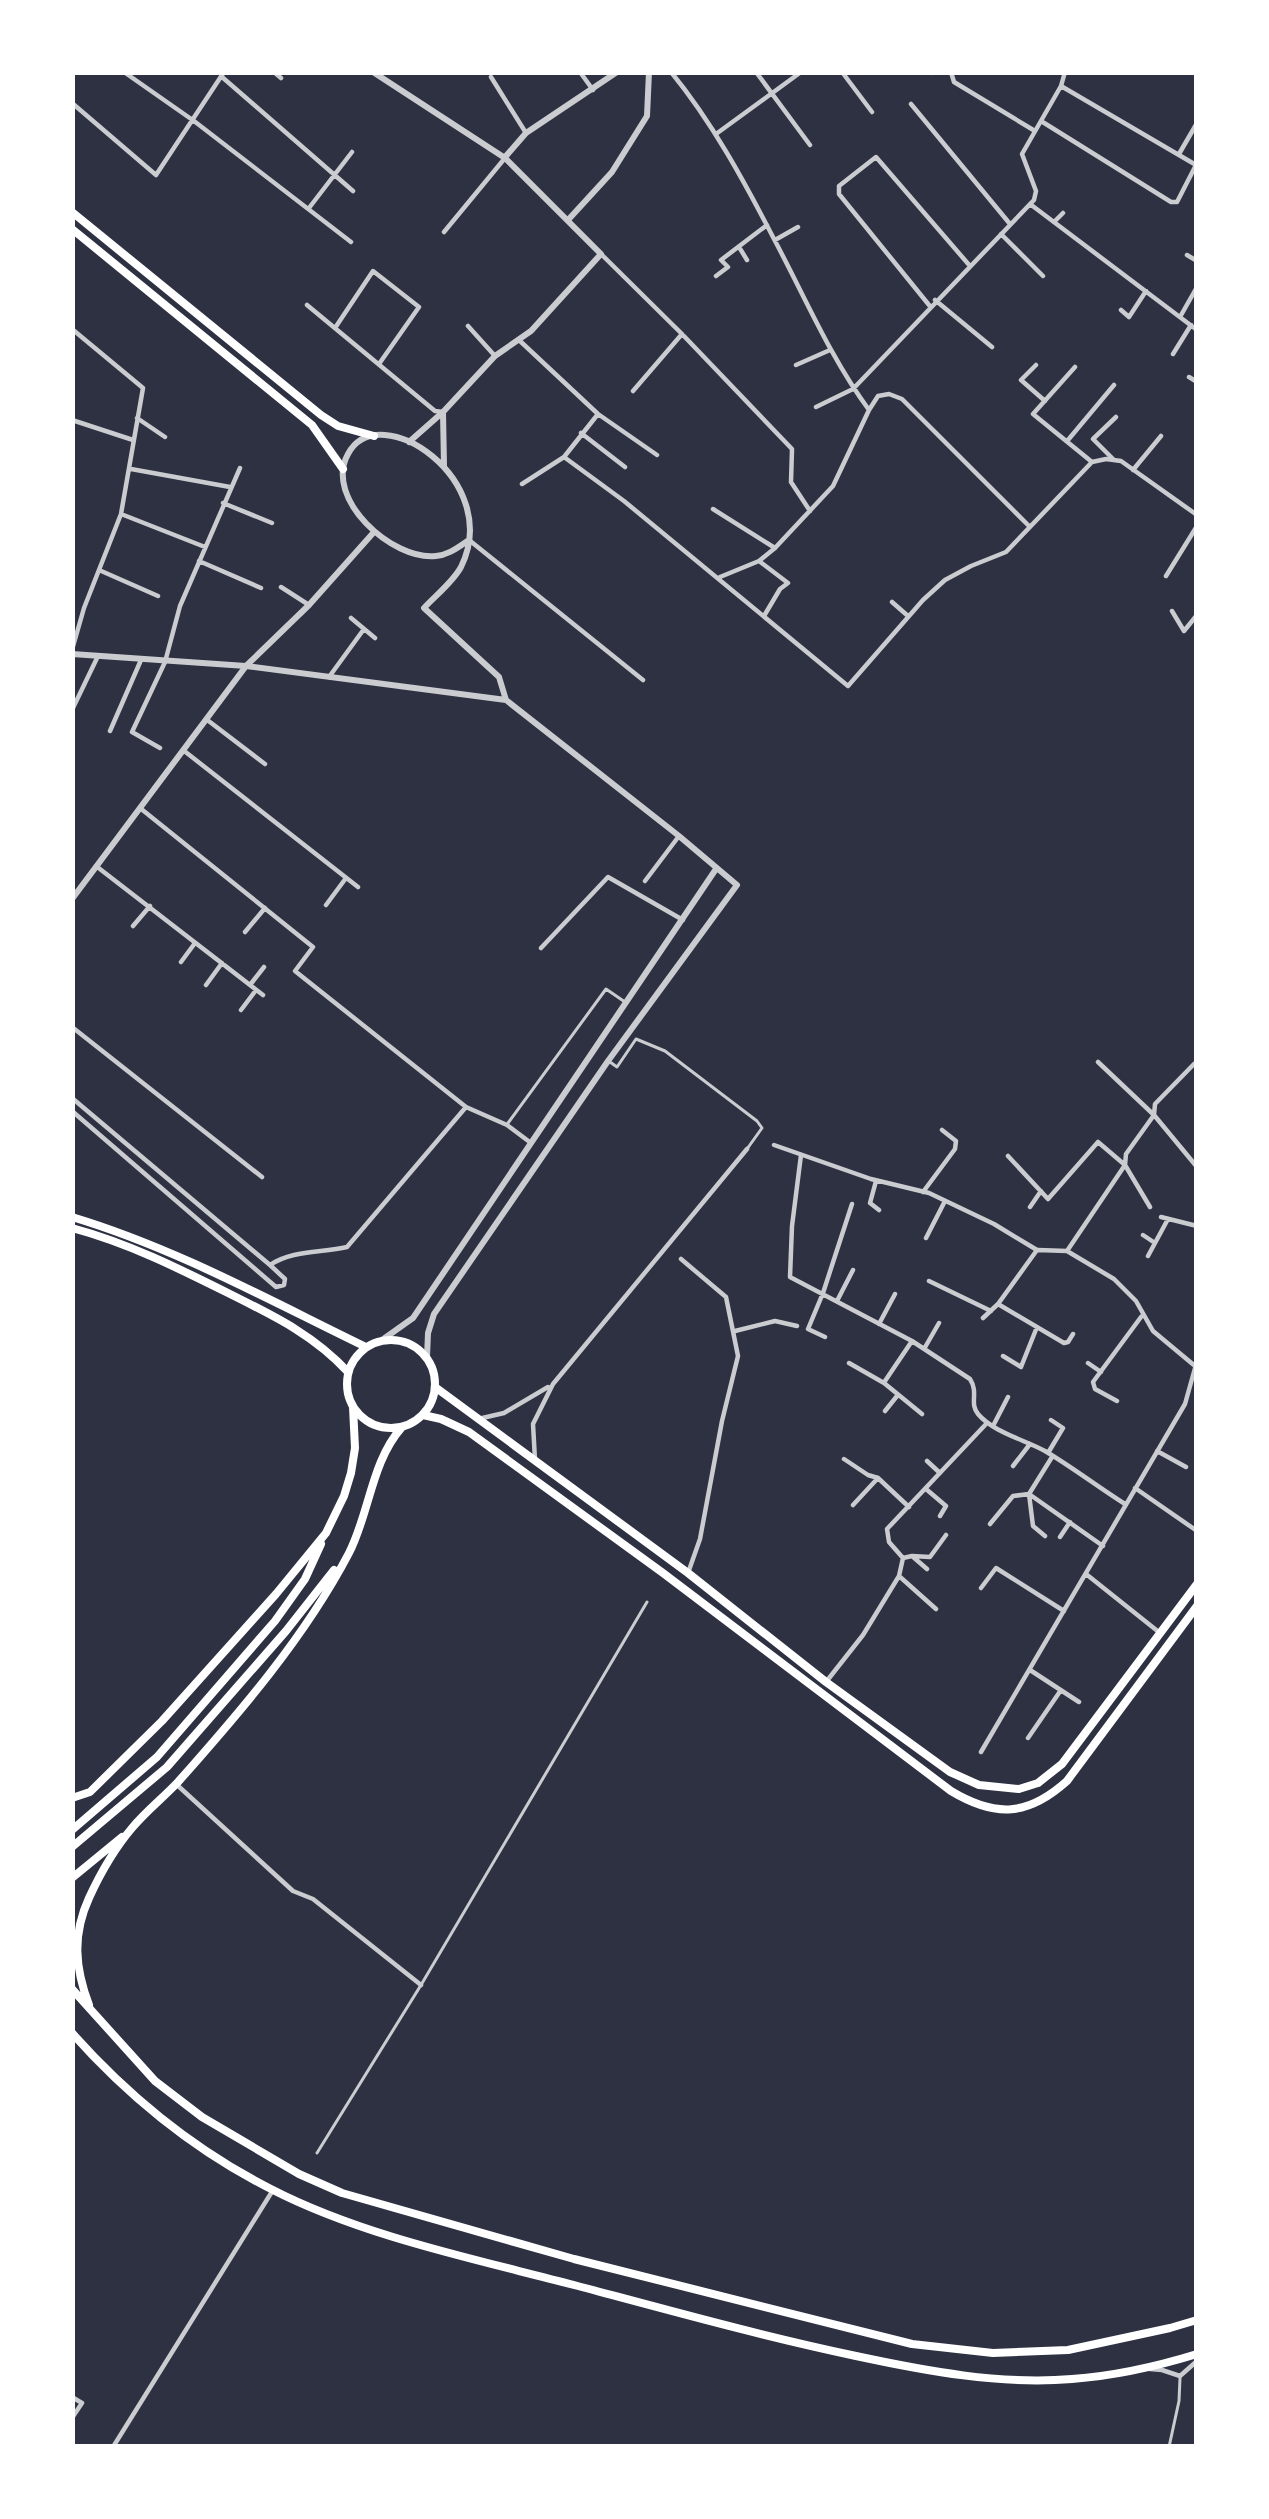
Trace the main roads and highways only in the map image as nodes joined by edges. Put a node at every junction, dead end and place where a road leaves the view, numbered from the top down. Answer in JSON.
{"nodes":[{"id":1,"x":72,"y":212,"type":"edge"},
{"id":2,"x":72,"y":229,"type":"edge"},
{"id":3,"x":374,"y":436,"type":"road end"},
{"id":4,"x":344,"y":470,"type":"road end"},
{"id":5,"x":72,"y":1217,"type":"edge"},
{"id":6,"x":72,"y":1228,"type":"edge"},
{"id":7,"x":366,"y":1347,"type":"junction"},
{"id":8,"x":348,"y":1372,"type":"junction"},
{"id":9,"x":435,"y":1387,"type":"junction"},
{"id":10,"x":353,"y":1407,"type":"junction"},
{"id":11,"x":423,"y":1415,"type":"junction"},
{"id":12,"x":402,"y":1427,"type":"junction"},
{"id":13,"x":326,"y":1533,"type":"junction"},
{"id":14,"x":350,"y":1551,"type":"junction"},
{"id":15,"x":1197,"y":1584,"type":"edge"},
{"id":16,"x":1197,"y":1606,"type":"edge"},
{"id":17,"x":72,"y":1801,"type":"edge"},
{"id":18,"x":132,"y":1828,"type":"junction"},
{"id":19,"x":72,"y":1830,"type":"edge"},
{"id":20,"x":72,"y":1847,"type":"edge"},
{"id":21,"x":72,"y":1878,"type":"edge"},
{"id":22,"x":72,"y":1989,"type":"edge"},
{"id":23,"x":92,"y":2012,"type":"junction"},
{"id":24,"x":72,"y":2033,"type":"edge"},
{"id":25,"x":1197,"y":2320,"type":"edge"},
{"id":26,"x":1197,"y":2360,"type":"edge"}],
"edges":[{"from":1,"to":3,"type":"main road"},
{"from":2,"to":4,"type":"main road"},
{"from":5,"to":7,"type":"main road"},
{"from":6,"to":8,"type":"main road"},
{"from":7,"to":8,"type":"main road"},
{"from":7,"to":9,"type":"main road"},
{"from":8,"to":10,"type":"main road"},
{"from":9,"to":11,"type":"main road"},
{"from":9,"to":15,"type":"main road"},
{"from":10,"to":12,"type":"main road"},
{"from":10,"to":13,"type":"main road"},
{"from":11,"to":12,"type":"main road"},
{"from":11,"to":16,"type":"main road"},
{"from":12,"to":14,"type":"main road"},
{"from":13,"to":17,"type":"main road"},
{"from":13,"to":19,"type":"main road"},
{"from":14,"to":18,"type":"main road"},
{"from":14,"to":20,"type":"main road"},
{"from":18,"to":21,"type":"main road"},
{"from":18,"to":23,"type":"main road"},
{"from":22,"to":23,"type":"main road"},
{"from":23,"to":25,"type":"main road"},
{"from":24,"to":26,"type":"main road"}]}
